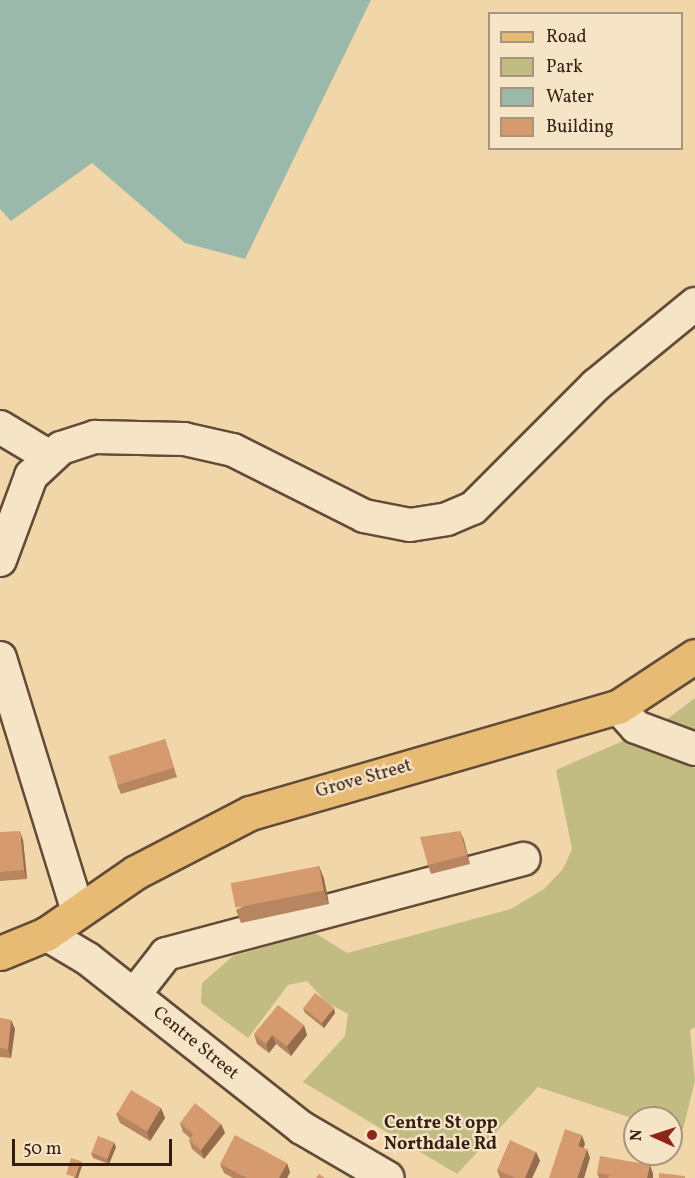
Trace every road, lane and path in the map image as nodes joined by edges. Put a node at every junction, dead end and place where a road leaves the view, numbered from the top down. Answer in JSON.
{"nodes":[{"id":1,"x":695,"y":304,"type":"edge"},
{"id":2,"x":3,"y":431,"type":"edge"},
{"id":3,"x":50,"y":457,"type":"junction"},
{"id":4,"x":0,"y":560,"type":"edge"},
{"id":5,"x":695,"y":656,"type":"edge"},
{"id":6,"x":0,"y":658,"type":"edge"},
{"id":7,"x":618,"y":706,"type":"junction"},
{"id":8,"x":695,"y":750,"type":"edge"},
{"id":9,"x":524,"y":859,"type":"dead end"},
{"id":10,"x":76,"y":909,"type":"junction"},
{"id":11,"x":46,"y":934,"type":"junction"},
{"id":12,"x":0,"y":953,"type":"edge"},
{"id":13,"x":134,"y":995,"type":"junction"},
{"id":14,"x":388,"y":1178,"type":"edge"}],
"edges":[{"from":1,"to":3,"type":"street"},
{"from":2,"to":3,"type":"street"},
{"from":3,"to":4,"type":"street"},
{"from":5,"to":7,"type":"main road","name":"Grove Street"},
{"from":6,"to":10,"type":"street"},
{"from":7,"to":8,"type":"street"},
{"from":7,"to":10,"type":"main road","name":"Grove Street"},
{"from":9,"to":13,"type":"street"},
{"from":10,"to":11,"type":"main road","name":"Grove Street"},
{"from":11,"to":12,"type":"main road"},
{"from":11,"to":13,"type":"street","name":"Centre Street"},
{"from":13,"to":14,"type":"street","name":"Centre Street"}]}
